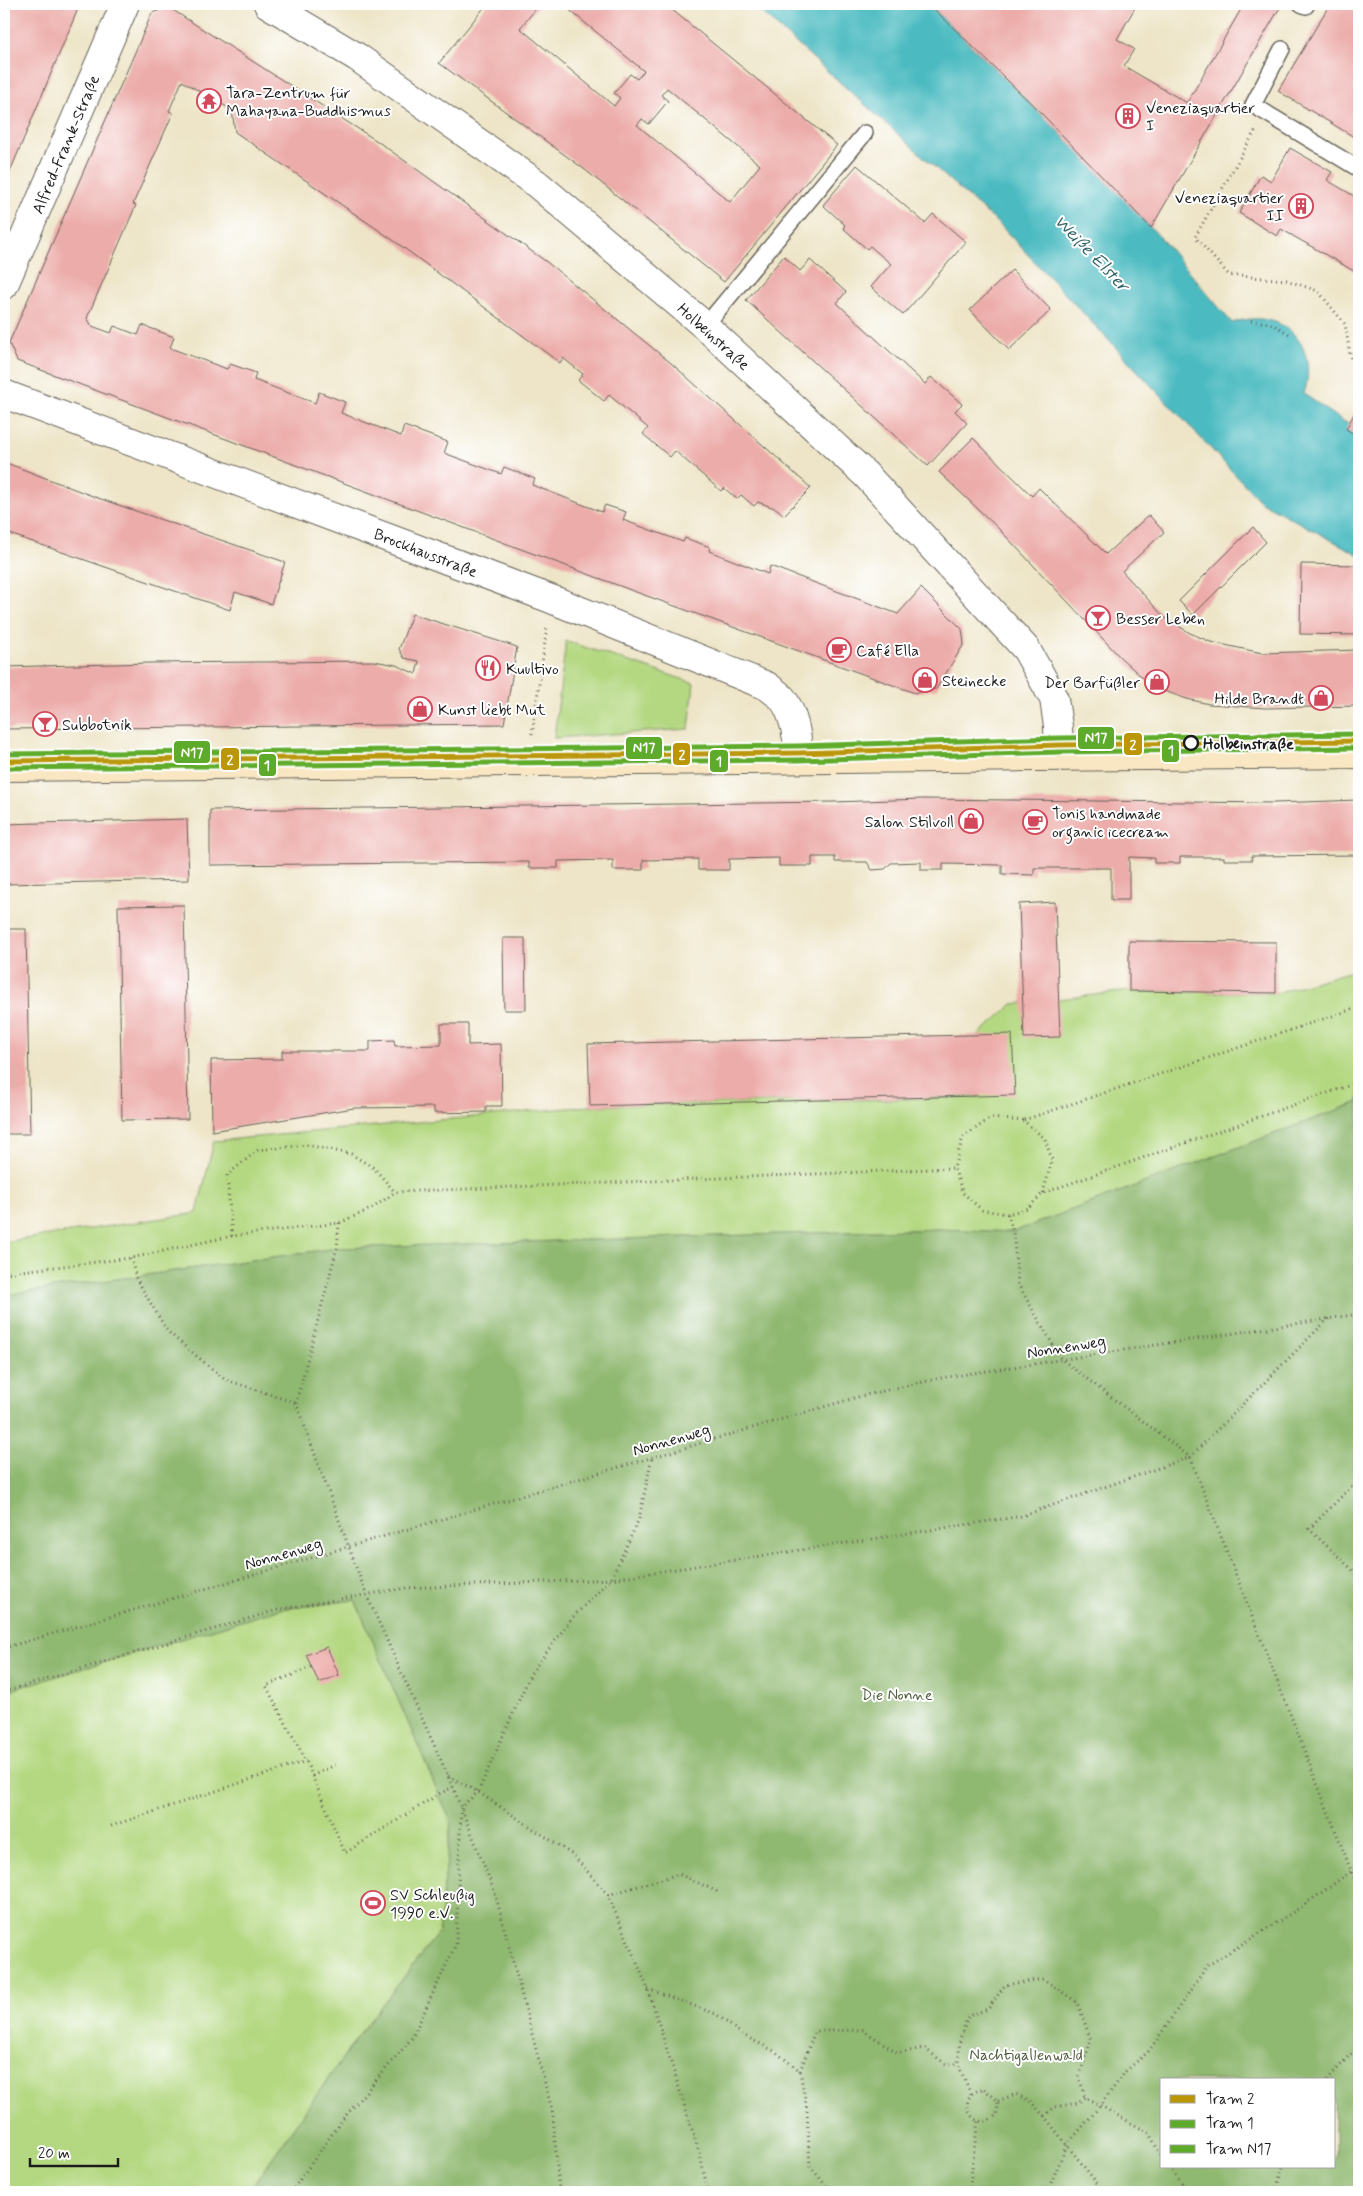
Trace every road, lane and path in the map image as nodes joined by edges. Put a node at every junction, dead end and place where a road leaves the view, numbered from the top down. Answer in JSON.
{"nodes":[{"id":1,"x":126,"y":4,"type":"edge"},
{"id":2,"x":268,"y":4,"type":"edge"},
{"id":3,"x":1282,"y":49,"type":"dead end"},
{"id":4,"x":1266,"y":113,"type":"junction"},
{"id":5,"x":865,"y":133,"type":"dead end"},
{"id":6,"x":1359,"y":169,"type":"edge"},
{"id":7,"x":4,"y":285,"type":"edge"},
{"id":8,"x":1250,"y":321,"type":"dead end"},
{"id":9,"x":705,"y":326,"type":"junction"},
{"id":10,"x":1290,"y":335,"type":"dead end"},
{"id":11,"x":1351,"y":360,"type":"dead end"},
{"id":12,"x":4,"y":394,"type":"edge"},
{"id":13,"x":551,"y":599,"type":"junction"},
{"id":14,"x":1359,"y":754,"type":"edge"},
{"id":15,"x":1059,"y":756,"type":"junction"},
{"id":16,"x":798,"y":759,"type":"junction"},
{"id":17,"x":528,"y":762,"type":"junction"},
{"id":18,"x":4,"y":767,"type":"edge"},
{"id":19,"x":1359,"y":1008,"type":"edge"},
{"id":20,"x":1359,"y":1082,"type":"edge"},
{"id":21,"x":1024,"y":1121,"type":"junction"},
{"id":22,"x":954,"y":1168,"type":"junction"},
{"id":23,"x":395,"y":1192,"type":"junction"},
{"id":24,"x":1043,"y":1193,"type":"junction"},
{"id":25,"x":1008,"y":1214,"type":"junction"},
{"id":26,"x":339,"y":1223,"type":"junction"},
{"id":27,"x":232,"y":1236,"type":"junction"},
{"id":28,"x":131,"y":1258,"type":"junction"},
{"id":29,"x":4,"y":1273,"type":"edge"},
{"id":30,"x":1359,"y":1314,"type":"edge"},
{"id":31,"x":1329,"y":1318,"type":"junction"},
{"id":32,"x":1061,"y":1359,"type":"junction"},
{"id":33,"x":296,"y":1403,"type":"junction"},
{"id":34,"x":1190,"y":1456,"type":"junction"},
{"id":35,"x":652,"y":1457,"type":"junction"},
{"id":36,"x":1359,"y":1479,"type":"edge"},
{"id":37,"x":349,"y":1547,"type":"junction"},
{"id":38,"x":1359,"y":1576,"type":"edge"},
{"id":39,"x":611,"y":1579,"type":"junction"},
{"id":40,"x":366,"y":1594,"type":"junction"},
{"id":41,"x":4,"y":1648,"type":"edge"},
{"id":42,"x":311,"y":1667,"type":"dead end"},
{"id":43,"x":4,"y":1692,"type":"edge"},
{"id":44,"x":306,"y":1761,"type":"junction"},
{"id":45,"x":335,"y":1765,"type":"dead end"},
{"id":46,"x":448,"y":1775,"type":"junction"},
{"id":47,"x":312,"y":1776,"type":"junction"},
{"id":48,"x":453,"y":1787,"type":"junction"},
{"id":49,"x":478,"y":1792,"type":"junction"},
{"id":50,"x":461,"y":1807,"type":"junction"},
{"id":51,"x":111,"y":1826,"type":"dead end"},
{"id":52,"x":1359,"y":1866,"type":"edge"},
{"id":53,"x":1351,"y":1871,"type":"junction"},
{"id":54,"x":1359,"y":1891,"type":"edge"},
{"id":55,"x":718,"y":1892,"type":"dead end"},
{"id":56,"x":608,"y":1895,"type":"junction"},
{"id":57,"x":648,"y":1989,"type":"junction"},
{"id":58,"x":1359,"y":2045,"type":"edge"},
{"id":59,"x":958,"y":2064,"type":"junction"},
{"id":60,"x":800,"y":2072,"type":"junction"},
{"id":61,"x":1329,"y":2078,"type":"edge"},
{"id":62,"x":971,"y":2094,"type":"junction"},
{"id":63,"x":1085,"y":2097,"type":"junction"},
{"id":64,"x":998,"y":2101,"type":"junction"},
{"id":65,"x":1100,"y":2106,"type":"junction"},
{"id":66,"x":1044,"y":2116,"type":"junction"},
{"id":67,"x":978,"y":2120,"type":"junction"},
{"id":68,"x":1067,"y":2145,"type":"junction"},
{"id":69,"x":1160,"y":2154,"type":"edge"},
{"id":70,"x":1170,"y":2168,"type":"edge"},
{"id":71,"x":1283,"y":2168,"type":"edge"},
{"id":72,"x":291,"y":2192,"type":"edge"},
{"id":73,"x":559,"y":2192,"type":"edge"},
{"id":74,"x":708,"y":2192,"type":"edge"},
{"id":75,"x":831,"y":2192,"type":"edge"},
{"id":76,"x":969,"y":2192,"type":"edge"},
{"id":77,"x":1047,"y":2192,"type":"edge"},
{"id":78,"x":1104,"y":2192,"type":"edge"},
{"id":79,"x":1189,"y":2192,"type":"edge"},
{"id":80,"x":1275,"y":2192,"type":"edge"}],
"edges":[{"from":1,"to":7,"type":"street","name":"Alfred-Frank-Straße"},
{"from":2,"to":9,"type":"street","name":"Holbeinstraße"},
{"from":3,"to":4,"type":"lane"},
{"from":4,"to":6,"type":"lane"},
{"from":4,"to":11,"type":"path"},
{"from":5,"to":9,"type":"lane"},
{"from":8,"to":10,"type":"path"},
{"from":9,"to":15,"type":"street","name":"Holbeinstraße"},
{"from":12,"to":13,"type":"street","name":"Brockhausstraße"},
{"from":13,"to":16,"type":"street","name":"Brockhausstraße"},
{"from":13,"to":17,"type":"path"},
{"from":14,"to":15,"type":"main road"},
{"from":15,"to":16,"type":"main road"},
{"from":16,"to":17,"type":"main road"},
{"from":17,"to":18,"type":"main road"},
{"from":19,"to":21,"type":"path"},
{"from":20,"to":24,"type":"path"},
{"from":21,"to":22,"type":"path"},
{"from":21,"to":24,"type":"path"},
{"from":22,"to":23,"type":"path"},
{"from":22,"to":25,"type":"path"},
{"from":23,"to":26,"type":"path"},
{"from":23,"to":27,"type":"path"},
{"from":24,"to":25,"type":"path"},
{"from":25,"to":32,"type":"path"},
{"from":26,"to":27,"type":"path"},
{"from":26,"to":33,"type":"path"},
{"from":27,"to":28,"type":"path"},
{"from":28,"to":29,"type":"path"},
{"from":28,"to":33,"type":"path"},
{"from":30,"to":31,"type":"path","name":"Nonnenweg"},
{"from":31,"to":32,"type":"path","name":"Nonnenweg"},
{"from":31,"to":34,"type":"path"},
{"from":32,"to":34,"type":"path"},
{"from":32,"to":35,"type":"path","name":"Nonnenweg"},
{"from":33,"to":37,"type":"path"},
{"from":34,"to":39,"type":"path"},
{"from":34,"to":53,"type":"path"},
{"from":35,"to":37,"type":"path","name":"Nonnenweg"},
{"from":35,"to":39,"type":"path"},
{"from":36,"to":38,"type":"path"},
{"from":37,"to":40,"type":"path"},
{"from":37,"to":41,"type":"path","name":"Nonnenweg"},
{"from":39,"to":40,"type":"path"},
{"from":39,"to":49,"type":"path"},
{"from":40,"to":43,"type":"path"},
{"from":40,"to":46,"type":"path"},
{"from":42,"to":44,"type":"path"},
{"from":44,"to":47,"type":"path"},
{"from":44,"to":51,"type":"path"},
{"from":45,"to":47,"type":"path"},
{"from":46,"to":48,"type":"path"},
{"from":46,"to":49,"type":"path"},
{"from":47,"to":48,"type":"path"},
{"from":48,"to":50,"type":"path"},
{"from":49,"to":50,"type":"path"},
{"from":49,"to":56,"type":"path"},
{"from":50,"to":72,"type":"path"},
{"from":50,"to":73,"type":"path"},
{"from":52,"to":53,"type":"path"},
{"from":53,"to":54,"type":"path"},
{"from":53,"to":65,"type":"path"},
{"from":55,"to":56,"type":"path"},
{"from":56,"to":57,"type":"path"},
{"from":57,"to":60,"type":"path"},
{"from":57,"to":74,"type":"path"},
{"from":58,"to":61,"type":"path"},
{"from":59,"to":60,"type":"path"},
{"from":59,"to":62,"type":"path"},
{"from":59,"to":63,"type":"path"},
{"from":60,"to":75,"type":"path"},
{"from":62,"to":64,"type":"path"},
{"from":62,"to":67,"type":"path"},
{"from":63,"to":65,"type":"path"},
{"from":63,"to":66,"type":"path"},
{"from":64,"to":66,"type":"path"},
{"from":64,"to":67,"type":"path"},
{"from":65,"to":68,"type":"path"},
{"from":65,"to":69,"type":"path"},
{"from":66,"to":68,"type":"path"},
{"from":67,"to":76,"type":"path"},
{"from":68,"to":77,"type":"path"},
{"from":68,"to":78,"type":"path"},
{"from":70,"to":79,"type":"path"},
{"from":71,"to":80,"type":"path"}]}
